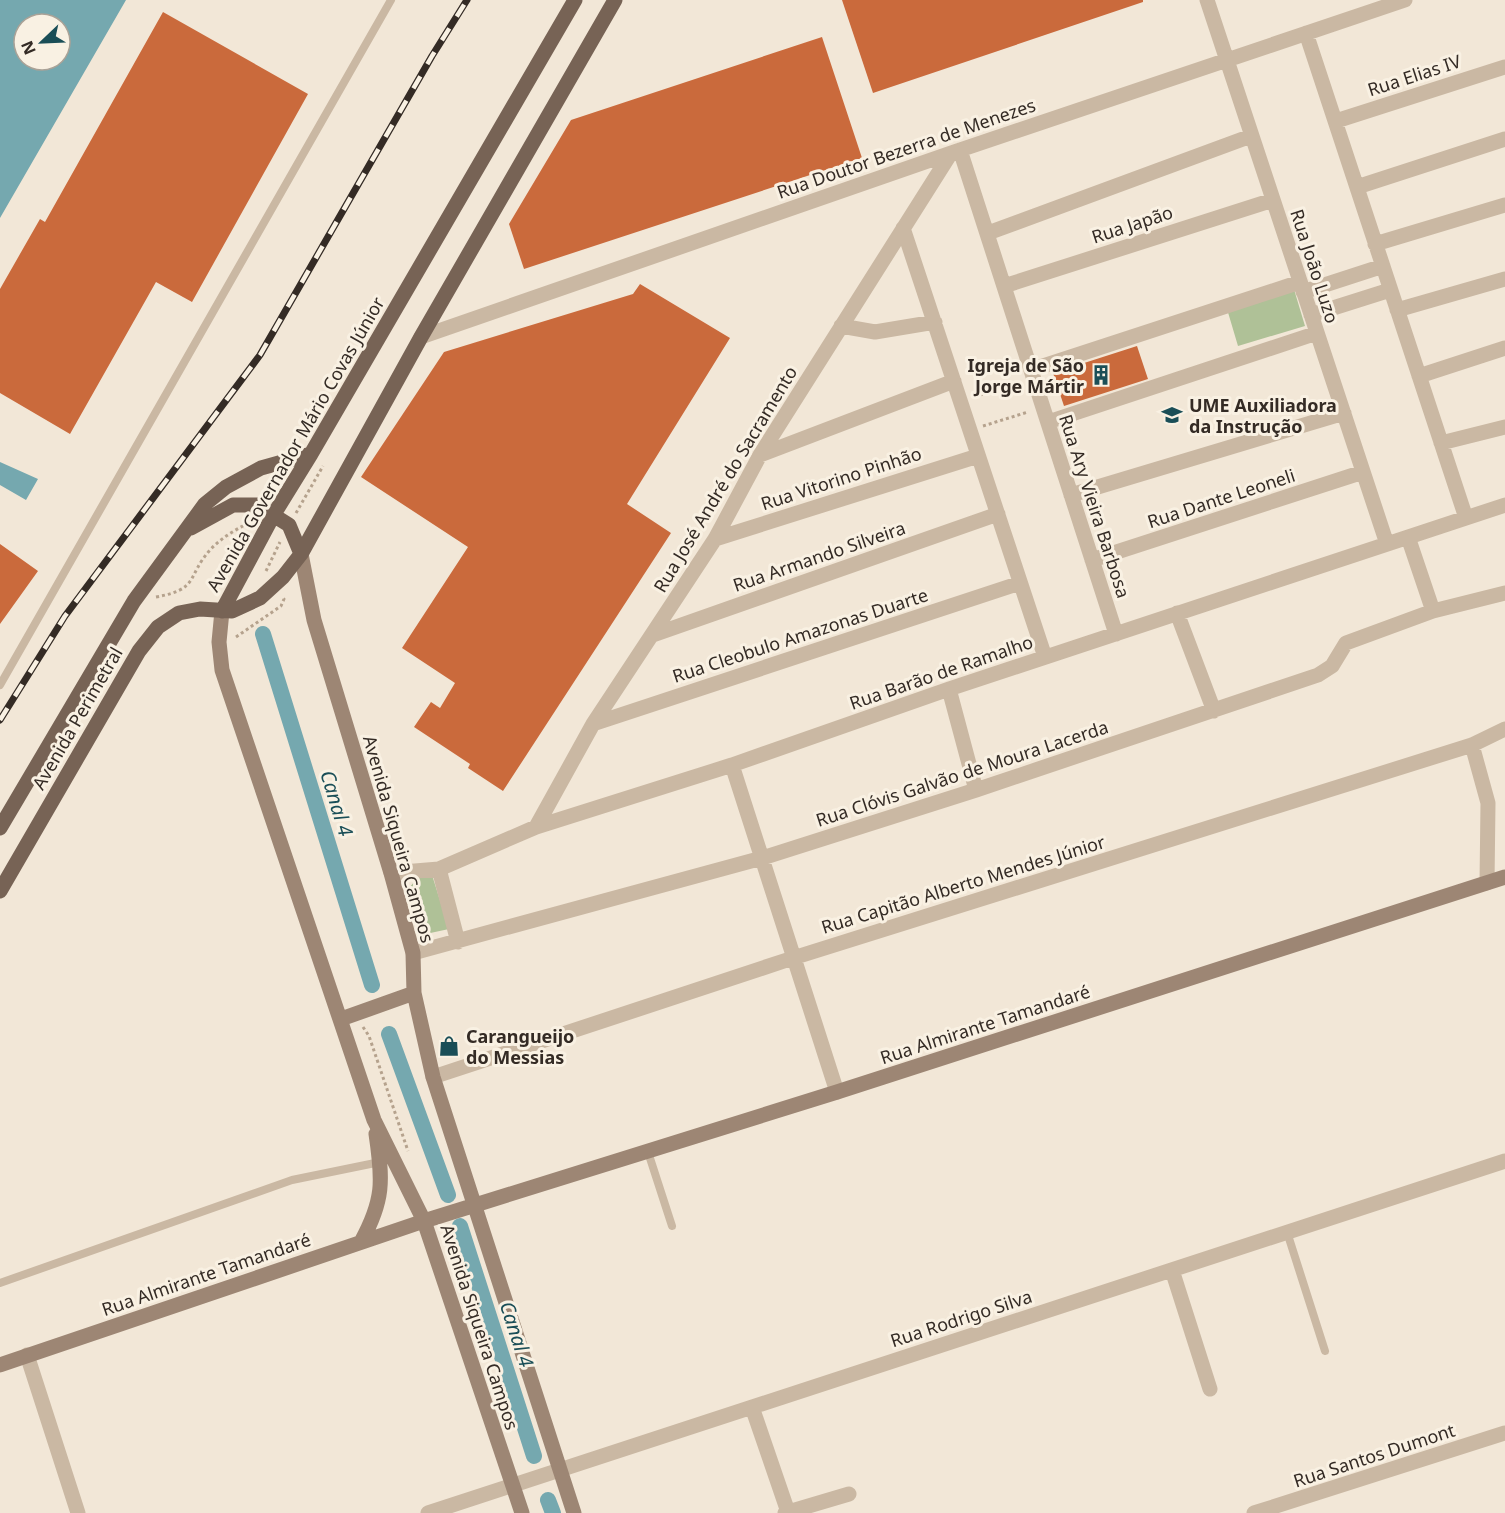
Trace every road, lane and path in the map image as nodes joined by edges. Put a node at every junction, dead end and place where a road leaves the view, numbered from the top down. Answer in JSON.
{"nodes":[{"id":1,"x":391,"y":0,"type":"edge"},
{"id":2,"x":575,"y":0,"type":"edge"},
{"id":3,"x":615,"y":0,"type":"edge"},
{"id":4,"x":1207,"y":0,"type":"edge"},
{"id":5,"x":1405,"y":0,"type":"edge"},
{"id":6,"x":1306,"y":33,"type":"junction"},
{"id":7,"x":1227,"y":60,"type":"junction"},
{"id":8,"x":1505,"y":67,"type":"edge"},
{"id":9,"x":1336,"y":121,"type":"junction"},
{"id":10,"x":1251,"y":136,"type":"junction"},
{"id":11,"x":1505,"y":139,"type":"edge"},
{"id":12,"x":955,"y":151,"type":"junction"},
{"id":13,"x":1357,"y":187,"type":"junction"},
{"id":14,"x":1273,"y":200,"type":"junction"},
{"id":15,"x":1505,"y":205,"type":"edge"},
{"id":16,"x":903,"y":228,"type":"junction"},
{"id":17,"x":988,"y":233,"type":"junction"},
{"id":18,"x":1375,"y":244,"type":"junction"},
{"id":19,"x":1383,"y":266,"type":"junction"},
{"id":20,"x":1505,"y":279,"type":"edge"},
{"id":21,"x":1004,"y":286,"type":"junction"},
{"id":22,"x":1302,"y":287,"type":"junction"},
{"id":23,"x":1390,"y":290,"type":"junction"},
{"id":24,"x":1397,"y":310,"type":"junction"},
{"id":25,"x":1311,"y":315,"type":"junction"},
{"id":26,"x":935,"y":322,"type":"junction"},
{"id":27,"x":842,"y":326,"type":"junction"},
{"id":28,"x":1317,"y":333,"type":"junction"},
{"id":29,"x":421,"y":337,"type":"junction"},
{"id":30,"x":1505,"y":348,"type":"edge"},
{"id":31,"x":1032,"y":374,"type":"junction"},
{"id":32,"x":1419,"y":375,"type":"junction"},
{"id":33,"x":954,"y":381,"type":"junction"},
{"id":34,"x":961,"y":401,"type":"junction"},
{"id":35,"x":1043,"y":407,"type":"junction"},
{"id":36,"x":1344,"y":413,"type":"junction"},
{"id":37,"x":1048,"y":422,"type":"junction"},
{"id":38,"x":1505,"y":427,"type":"edge"},
{"id":39,"x":970,"y":430,"type":"junction"},
{"id":40,"x":1441,"y":443,"type":"junction"},
{"id":41,"x":312,"y":454,"type":"junction"},
{"id":42,"x":760,"y":456,"type":"junction"},
{"id":43,"x":978,"y":456,"type":"junction"},
{"id":44,"x":1363,"y":472,"type":"junction"},
{"id":45,"x":1071,"y":495,"type":"junction"},
{"id":46,"x":1505,"y":505,"type":"edge"},
{"id":47,"x":274,"y":514,"type":"junction"},
{"id":48,"x":998,"y":514,"type":"junction"},
{"id":49,"x":1466,"y":518,"type":"junction"},
{"id":50,"x":186,"y":530,"type":"junction"},
{"id":51,"x":1408,"y":537,"type":"junction"},
{"id":52,"x":716,"y":538,"type":"junction"},
{"id":53,"x":1387,"y":544,"type":"junction"},
{"id":54,"x":302,"y":554,"type":"junction"},
{"id":55,"x":1092,"y":560,"type":"junction"},
{"id":56,"x":266,"y":571,"type":"dead end"},
{"id":57,"x":1020,"y":583,"type":"junction"},
{"id":58,"x":274,"y":586,"type":"junction"},
{"id":59,"x":1505,"y":593,"type":"edge"},
{"id":60,"x":222,"y":611,"type":"junction"},
{"id":61,"x":1433,"y":611,"type":"junction"},
{"id":62,"x":1177,"y":613,"type":"junction"},
{"id":63,"x":1116,"y":634,"type":"junction"},
{"id":64,"x":653,"y":635,"type":"junction"},
{"id":65,"x":231,"y":643,"type":"dead end"},
{"id":66,"x":1045,"y":657,"type":"junction"},
{"id":67,"x":0,"y":685,"type":"edge"},
{"id":68,"x":949,"y":689,"type":"junction"},
{"id":69,"x":1214,"y":711,"type":"junction"},
{"id":70,"x":592,"y":724,"type":"junction"},
{"id":71,"x":1505,"y":729,"type":"edge"},
{"id":72,"x":1472,"y":745,"type":"junction"},
{"id":73,"x":732,"y":765,"type":"junction"},
{"id":74,"x":976,"y":790,"type":"junction"},
{"id":75,"x":536,"y":827,"type":"junction"},
{"id":76,"x":0,"y":828,"type":"edge"},
{"id":77,"x":762,"y":858,"type":"junction"},
{"id":78,"x":439,"y":869,"type":"junction"},
{"id":79,"x":391,"y":873,"type":"junction"},
{"id":80,"x":1505,"y":877,"type":"edge"},
{"id":81,"x":1487,"y":883,"type":"junction"},
{"id":82,"x":0,"y":891,"type":"edge"},
{"id":83,"x":458,"y":942,"type":"junction"},
{"id":84,"x":413,"y":953,"type":"junction"},
{"id":85,"x":793,"y":958,"type":"junction"},
{"id":86,"x":408,"y":995,"type":"junction"},
{"id":87,"x":348,"y":1017,"type":"junction"},
{"id":88,"x":369,"y":1036,"type":"dead end"},
{"id":89,"x":433,"y":1077,"type":"junction"},
{"id":90,"x":837,"y":1092,"type":"junction"},
{"id":91,"x":374,"y":1120,"type":"junction"},
{"id":92,"x":648,"y":1152,"type":"junction"},
{"id":93,"x":410,"y":1157,"type":"dead end"},
{"id":94,"x":1505,"y":1161,"type":"edge"},
{"id":95,"x":380,"y":1162,"type":"junction"},
{"id":96,"x":471,"y":1207,"type":"junction"},
{"id":97,"x":427,"y":1221,"type":"junction"},
{"id":98,"x":672,"y":1226,"type":"dead end"},
{"id":99,"x":1287,"y":1232,"type":"junction"},
{"id":100,"x":361,"y":1242,"type":"junction"},
{"id":101,"x":1172,"y":1270,"type":"junction"},
{"id":102,"x":0,"y":1283,"type":"edge"},
{"id":103,"x":1325,"y":1351,"type":"dead end"},
{"id":104,"x":27,"y":1355,"type":"junction"},
{"id":105,"x":0,"y":1365,"type":"edge"},
{"id":106,"x":1210,"y":1389,"type":"dead end"},
{"id":107,"x":752,"y":1407,"type":"junction"},
{"id":108,"x":1505,"y":1433,"type":"edge"},
{"id":109,"x":556,"y":1472,"type":"junction"},
{"id":110,"x":515,"y":1485,"type":"junction"},
{"id":111,"x":849,"y":1494,"type":"dead end"},
{"id":112,"x":78,"y":1513,"type":"edge"},
{"id":113,"x":428,"y":1513,"type":"edge"},
{"id":114,"x":522,"y":1513,"type":"edge"},
{"id":115,"x":574,"y":1513,"type":"edge"},
{"id":116,"x":787,"y":1513,"type":"edge"},
{"id":117,"x":1254,"y":1513,"type":"edge"}],
"edges":[{"from":1,"to":67,"type":"lane"},
{"from":2,"to":41,"type":"main road","name":"Avenida Governador Mário Covas Júnior"},
{"from":3,"to":29,"type":"main road","name":"Avenida Governador Mário Covas Júnior"},
{"from":4,"to":7,"type":"street","name":"Rua João Luzo"},
{"from":5,"to":6,"type":"street","name":"Rua Doutor Bezerra de Menezes"},
{"from":6,"to":7,"type":"street","name":"Rua Doutor Bezerra de Menezes"},
{"from":6,"to":9,"type":"street"},
{"from":7,"to":10,"type":"street","name":"Rua João Luzo"},
{"from":7,"to":12,"type":"street","name":"Rua Doutor Bezerra de Menezes"},
{"from":8,"to":9,"type":"street","name":"Rua Elias IV"},
{"from":9,"to":13,"type":"street"},
{"from":10,"to":14,"type":"street","name":"Rua João Luzo"},
{"from":10,"to":17,"type":"street"},
{"from":11,"to":13,"type":"street"},
{"from":12,"to":16,"type":"street","name":"Rua José André do Sacramento"},
{"from":12,"to":17,"type":"street","name":"Rua Ary Vieira Barbosa"},
{"from":12,"to":29,"type":"street","name":"Rua Doutor Bezerra de Menezes"},
{"from":13,"to":18,"type":"street"},
{"from":14,"to":21,"type":"street","name":"Rua Japão"},
{"from":14,"to":22,"type":"street","name":"Rua João Luzo"},
{"from":15,"to":18,"type":"street"},
{"from":16,"to":26,"type":"street"},
{"from":16,"to":27,"type":"street","name":"Rua José André do Sacramento"},
{"from":17,"to":21,"type":"street","name":"Rua Ary Vieira Barbosa"},
{"from":18,"to":19,"type":"street"},
{"from":19,"to":22,"type":"street"},
{"from":19,"to":23,"type":"street"},
{"from":20,"to":24,"type":"street"},
{"from":21,"to":31,"type":"street","name":"Rua Ary Vieira Barbosa"},
{"from":22,"to":25,"type":"street","name":"Rua João Luzo"},
{"from":22,"to":31,"type":"street"},
{"from":23,"to":24,"type":"street"},
{"from":23,"to":25,"type":"street"},
{"from":24,"to":32,"type":"street"},
{"from":25,"to":28,"type":"street","name":"Rua João Luzo"},
{"from":26,"to":27,"type":"street"},
{"from":26,"to":33,"type":"street"},
{"from":27,"to":42,"type":"street","name":"Rua José André do Sacramento"},
{"from":28,"to":36,"type":"street","name":"Rua João Luzo"},
{"from":28,"to":37,"type":"street"},
{"from":29,"to":54,"type":"main road","name":"Avenida Governador Mário Covas Júnior"},
{"from":30,"to":32,"type":"street"},
{"from":31,"to":34,"type":"path"},
{"from":31,"to":35,"type":"street","name":"Rua Ary Vieira Barbosa"},
{"from":32,"to":40,"type":"street"},
{"from":33,"to":34,"type":"street"},
{"from":33,"to":42,"type":"street"},
{"from":34,"to":39,"type":"street"},
{"from":35,"to":37,"type":"street","name":"Rua Ary Vieira Barbosa"},
{"from":35,"to":39,"type":"path"},
{"from":36,"to":44,"type":"street","name":"Rua João Luzo"},
{"from":36,"to":45,"type":"street"},
{"from":37,"to":45,"type":"street","name":"Rua Ary Vieira Barbosa"},
{"from":38,"to":40,"type":"street"},
{"from":39,"to":43,"type":"street"},
{"from":40,"to":49,"type":"street"},
{"from":41,"to":47,"type":"main road","name":"Avenida Governador Mário Covas Júnior"},
{"from":41,"to":50,"type":"main road","name":"Avenida Perimetral"},
{"from":42,"to":52,"type":"street","name":"Rua José André do Sacramento"},
{"from":43,"to":48,"type":"street"},
{"from":43,"to":52,"type":"street","name":"Rua Vitorino Pinhão"},
{"from":44,"to":53,"type":"street","name":"Rua João Luzo"},
{"from":44,"to":55,"type":"street","name":"Rua Dante Leoneli"},
{"from":45,"to":55,"type":"street","name":"Rua Ary Vieira Barbosa"},
{"from":46,"to":49,"type":"street","name":"Rua Barão de Ramalho"},
{"from":47,"to":50,"type":"main road"},
{"from":47,"to":54,"type":"main road"},
{"from":47,"to":60,"type":"main road","name":"Avenida Governador Mário Covas Júnior"},
{"from":48,"to":57,"type":"street"},
{"from":48,"to":64,"type":"street","name":"Rua Armando Silveira"},
{"from":49,"to":51,"type":"street","name":"Rua Barão de Ramalho"},
{"from":50,"to":76,"type":"main road","name":"Avenida Perimetral"},
{"from":51,"to":53,"type":"street","name":"Rua Barão de Ramalho"},
{"from":51,"to":61,"type":"street"},
{"from":52,"to":64,"type":"street","name":"Rua José André do Sacramento"},
{"from":53,"to":62,"type":"street","name":"Rua Barão de Ramalho"},
{"from":54,"to":58,"type":"main road","name":"Avenida Governador Mário Covas Júnior"},
{"from":54,"to":79,"type":"main road","name":"Avenida Siqueira Campos"},
{"from":55,"to":63,"type":"street","name":"Rua Ary Vieira Barbosa"},
{"from":56,"to":58,"type":"path"},
{"from":57,"to":66,"type":"street"},
{"from":57,"to":70,"type":"street","name":"Rua Cleobulo Amazonas Duarte"},
{"from":58,"to":60,"type":"main road","name":"Avenida Governador Mário Covas Júnior"},
{"from":58,"to":65,"type":"path"},
{"from":59,"to":61,"type":"street","name":"Rua Clóvis Galvão de Moura Lacerda"},
{"from":60,"to":82,"type":"main road","name":"Avenida Perimetral"},
{"from":60,"to":87,"type":"main road","name":"Avenida Siqueira Campos"},
{"from":61,"to":69,"type":"street","name":"Rua Clóvis Galvão de Moura Lacerda"},
{"from":62,"to":63,"type":"street","name":"Rua Barão de Ramalho"},
{"from":62,"to":69,"type":"street"},
{"from":63,"to":66,"type":"street","name":"Rua Barão de Ramalho"},
{"from":64,"to":70,"type":"street","name":"Rua José André do Sacramento"},
{"from":66,"to":68,"type":"street","name":"Rua Barão de Ramalho"},
{"from":68,"to":73,"type":"street","name":"Rua Barão de Ramalho"},
{"from":68,"to":74,"type":"street"},
{"from":69,"to":74,"type":"street","name":"Rua Clóvis Galvão de Moura Lacerda"},
{"from":70,"to":75,"type":"street","name":"Rua José André do Sacramento"},
{"from":71,"to":72,"type":"street","name":"Rua Capitão Alberto Mendes Júnior"},
{"from":72,"to":81,"type":"street"},
{"from":72,"to":85,"type":"street","name":"Rua Capitão Alberto Mendes Júnior"},
{"from":73,"to":75,"type":"street","name":"Rua Barão de Ramalho"},
{"from":73,"to":77,"type":"street"},
{"from":74,"to":77,"type":"street","name":"Rua Clóvis Galvão de Moura Lacerda"},
{"from":75,"to":78,"type":"street","name":"Rua Barão de Ramalho"},
{"from":77,"to":83,"type":"street","name":"Rua Clóvis Galvão de Moura Lacerda"},
{"from":77,"to":85,"type":"street"},
{"from":78,"to":79,"type":"street","name":"Rua Barão de Ramalho"},
{"from":78,"to":83,"type":"street"},
{"from":79,"to":84,"type":"main road","name":"Avenida Siqueira Campos"},
{"from":80,"to":81,"type":"main road","name":"Rua Almirante Tamandaré"},
{"from":81,"to":90,"type":"main road","name":"Rua Almirante Tamandaré"},
{"from":83,"to":84,"type":"street","name":"Rua Clóvis Galvão de Moura Lacerda"},
{"from":84,"to":86,"type":"main road","name":"Avenida Siqueira Campos"},
{"from":85,"to":89,"type":"street","name":"Rua Capitão Alberto Mendes Júnior"},
{"from":85,"to":90,"type":"street"},
{"from":86,"to":87,"type":"main road"},
{"from":86,"to":89,"type":"main road","name":"Avenida Siqueira Campos"},
{"from":87,"to":91,"type":"main road","name":"Avenida Siqueira Campos"},
{"from":88,"to":93,"type":"path"},
{"from":89,"to":96,"type":"main road","name":"Avenida Siqueira Campos"},
{"from":90,"to":92,"type":"main road","name":"Rua Almirante Tamandaré"},
{"from":91,"to":95,"type":"main road"},
{"from":91,"to":97,"type":"main road","name":"Avenida Siqueira Campos"},
{"from":92,"to":96,"type":"main road","name":"Rua Almirante Tamandaré"},
{"from":92,"to":98,"type":"lane"},
{"from":94,"to":99,"type":"street","name":"Rua Rodrigo Silva"},
{"from":95,"to":100,"type":"main road"},
{"from":95,"to":102,"type":"lane"},
{"from":96,"to":97,"type":"main road","name":"Rua Almirante Tamandaré"},
{"from":96,"to":109,"type":"main road","name":"Avenida Siqueira Campos"},
{"from":97,"to":100,"type":"main road","name":"Rua Almirante Tamandaré"},
{"from":97,"to":110,"type":"main road","name":"Avenida Siqueira Campos"},
{"from":99,"to":101,"type":"street","name":"Rua Rodrigo Silva"},
{"from":99,"to":103,"type":"lane"},
{"from":100,"to":104,"type":"main road","name":"Rua Almirante Tamandaré"},
{"from":101,"to":106,"type":"street"},
{"from":101,"to":107,"type":"street","name":"Rua Rodrigo Silva"},
{"from":104,"to":105,"type":"main road","name":"Rua Almirante Tamandaré"},
{"from":104,"to":112,"type":"street"},
{"from":107,"to":109,"type":"street","name":"Rua Rodrigo Silva"},
{"from":107,"to":116,"type":"street"},
{"from":108,"to":117,"type":"street","name":"Rua Santos Dumont"},
{"from":109,"to":110,"type":"street","name":"Rua Rodrigo Silva"},
{"from":109,"to":115,"type":"main road","name":"Avenida Siqueira Campos"},
{"from":110,"to":113,"type":"street","name":"Rua Rodrigo Silva"},
{"from":110,"to":114,"type":"main road","name":"Avenida Siqueira Campos"},
{"from":111,"to":116,"type":"street"}]}
